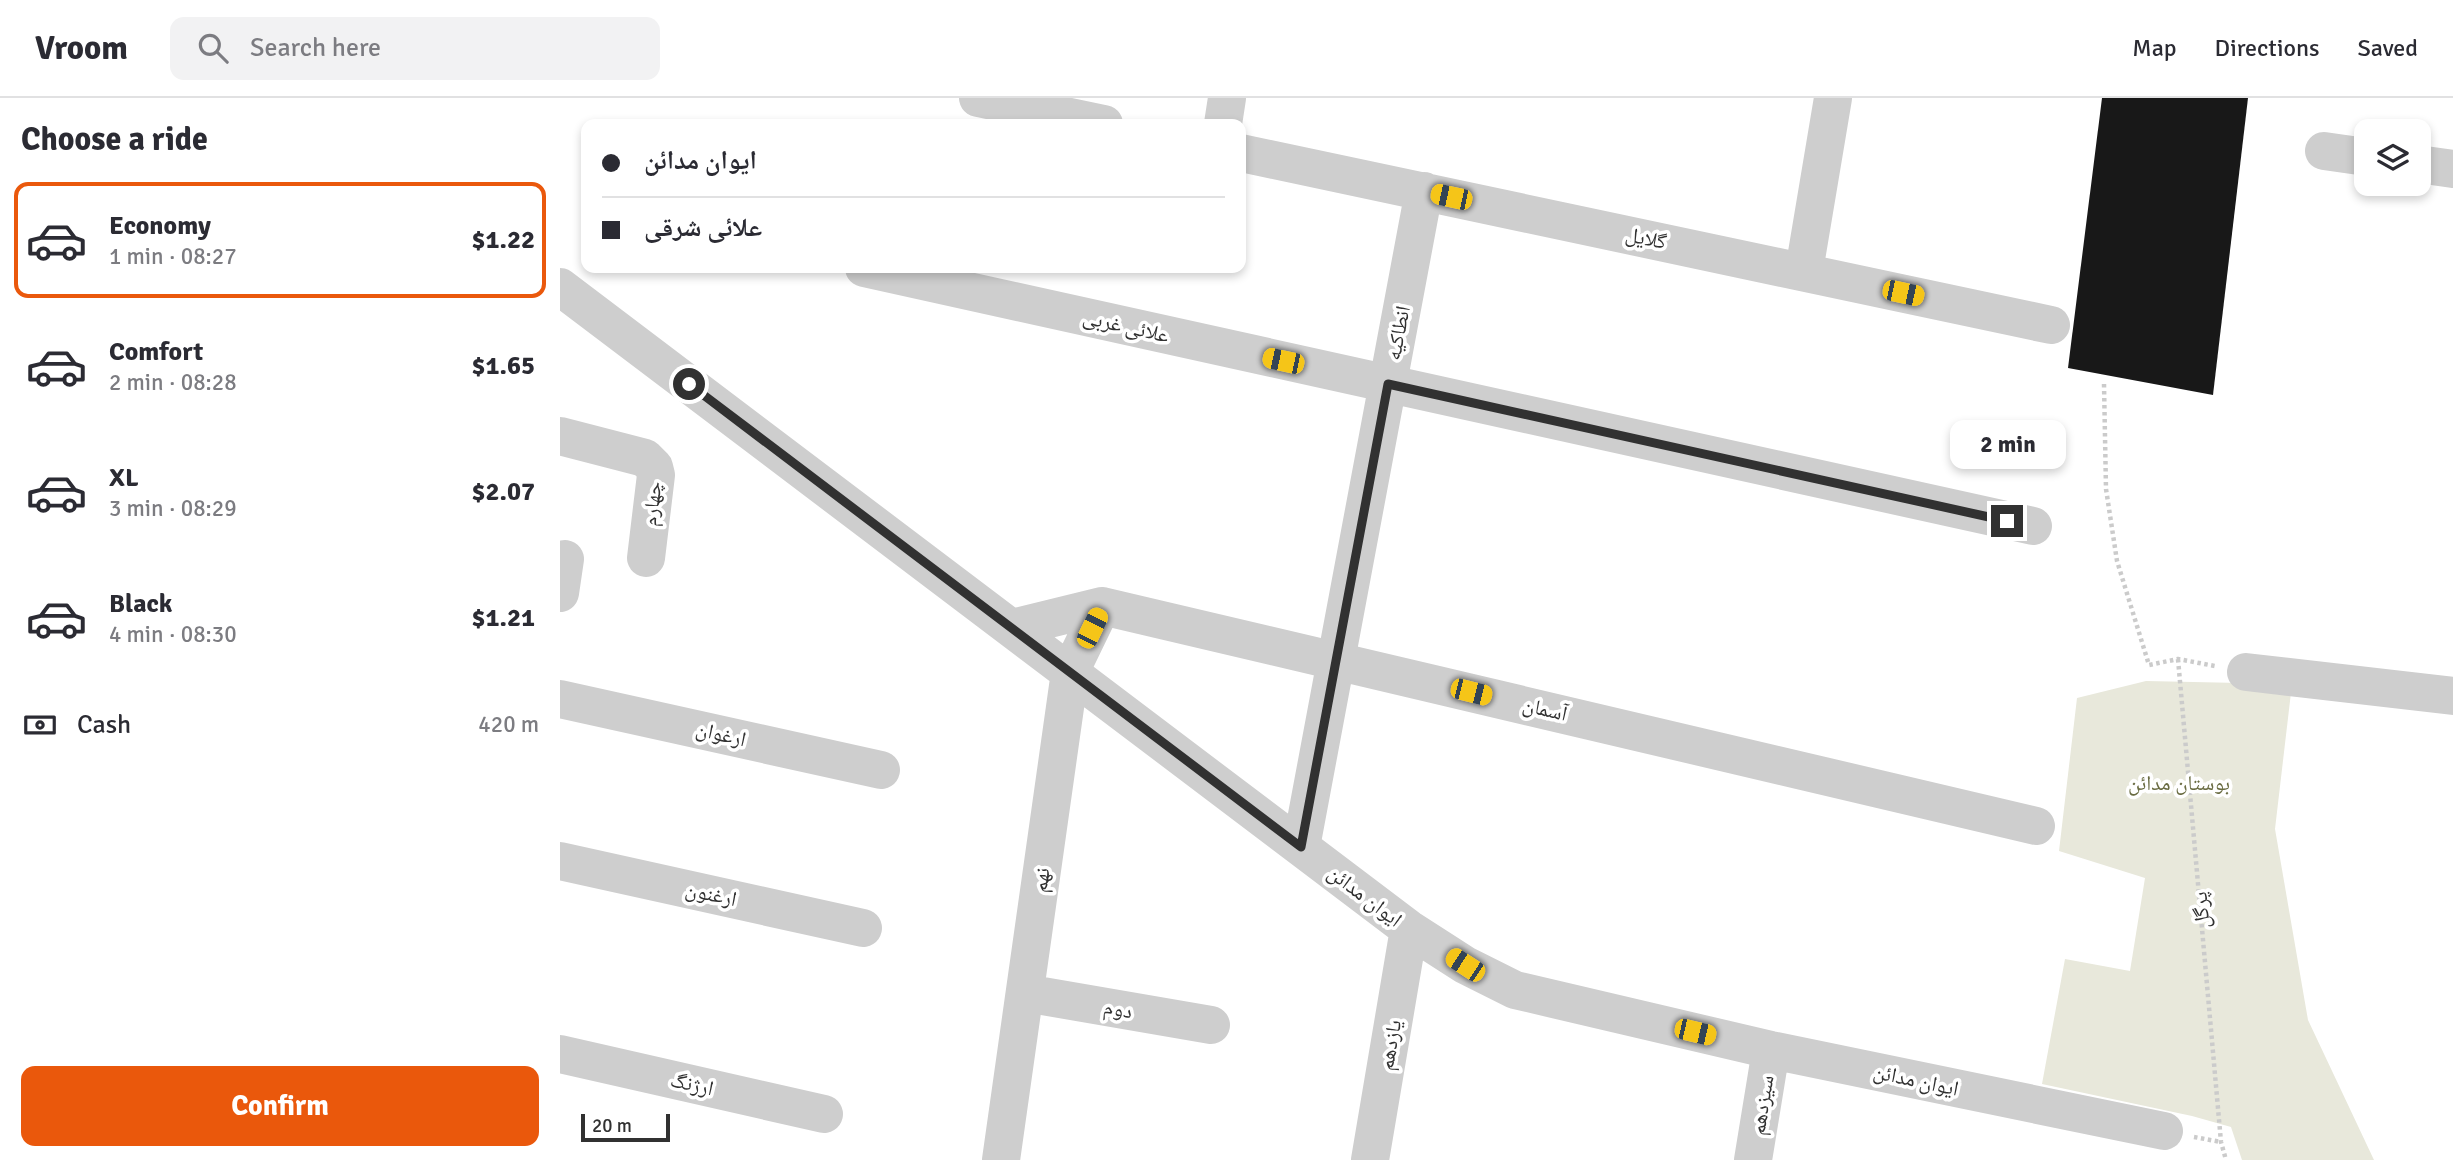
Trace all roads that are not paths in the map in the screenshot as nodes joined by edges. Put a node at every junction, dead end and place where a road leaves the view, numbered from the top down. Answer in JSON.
{"nodes":[{"id":1,"x":978,"y":98,"type":"edge"},
{"id":2,"x":1227,"y":98,"type":"edge"},
{"id":3,"x":1833,"y":98,"type":"edge"},
{"id":4,"x":1080,"y":119,"type":"edge"},
{"id":5,"x":1224,"y":119,"type":"edge"},
{"id":6,"x":2324,"y":151,"type":"dead end"},
{"id":7,"x":1246,"y":154,"type":"edge"},
{"id":8,"x":2354,"y":155,"type":"edge"},
{"id":9,"x":2431,"y":166,"type":"edge"},
{"id":10,"x":2453,"y":169,"type":"edge"},
{"id":11,"x":1424,"y":191,"type":"junction"},
{"id":12,"x":1804,"y":271,"type":"junction"},
{"id":13,"x":887,"y":273,"type":"edge"},
{"id":14,"x":560,"y":287,"type":"edge"},
{"id":15,"x":2051,"y":326,"type":"dead end"},
{"id":16,"x":1388,"y":384,"type":"junction"},
{"id":17,"x":560,"y":436,"type":"edge"},
{"id":18,"x":2034,"y":527,"type":"dead end"},
{"id":19,"x":646,"y":558,"type":"dead end"},
{"id":20,"x":1102,"y":606,"type":"junction"},
{"id":21,"x":1012,"y":628,"type":"junction"},
{"id":22,"x":1336,"y":660,"type":"junction"},
{"id":23,"x":1070,"y":672,"type":"junction"},
{"id":24,"x":2246,"y":672,"type":"road end"},
{"id":25,"x":2453,"y":696,"type":"edge"},
{"id":26,"x":560,"y":699,"type":"edge"},
{"id":27,"x":881,"y":770,"type":"dead end"},
{"id":28,"x":2036,"y":826,"type":"dead end"},
{"id":29,"x":1301,"y":847,"type":"junction"},
{"id":30,"x":560,"y":861,"type":"edge"},
{"id":31,"x":863,"y":928,"type":"dead end"},
{"id":32,"x":1409,"y":929,"type":"junction"},
{"id":33,"x":1025,"y":993,"type":"junction"},
{"id":34,"x":1211,"y":1025,"type":"dead end"},
{"id":35,"x":1771,"y":1050,"type":"junction"},
{"id":36,"x":560,"y":1054,"type":"edge"},
{"id":37,"x":824,"y":1114,"type":"dead end"},
{"id":38,"x":2164,"y":1130,"type":"dead end"},
{"id":39,"x":1001,"y":1160,"type":"edge"},
{"id":40,"x":1370,"y":1160,"type":"edge"},
{"id":41,"x":1753,"y":1160,"type":"edge"}],
"edges":[{"from":1,"to":4,"type":"street"},
{"from":2,"to":5,"type":"street"},
{"from":3,"to":12,"type":"street"},
{"from":6,"to":8,"type":"street"},
{"from":7,"to":11,"type":"street","name":"گلایل"},
{"from":9,"to":10,"type":"street"},
{"from":11,"to":12,"type":"street","name":"گلایل"},
{"from":11,"to":16,"type":"street","name":"انطاکیه"},
{"from":12,"to":15,"type":"street","name":"گلایل"},
{"from":13,"to":16,"type":"street","name":"علائی غربی"},
{"from":14,"to":21,"type":"street","name":"ایوان مدائن"},
{"from":16,"to":18,"type":"street","name":"علائی غربی"},
{"from":16,"to":22,"type":"street","name":"انطاکیه"},
{"from":17,"to":19,"type":"street","name":"چهارم"},
{"from":20,"to":21,"type":"street","name":"آسمان"},
{"from":20,"to":22,"type":"street","name":"آسمان"},
{"from":20,"to":23,"type":"street","name":"نهم"},
{"from":21,"to":23,"type":"street","name":"ایوان مدائن"},
{"from":22,"to":28,"type":"street","name":"آسمان"},
{"from":22,"to":29,"type":"street","name":"انطاکیه"},
{"from":23,"to":29,"type":"street","name":"ایوان مدائن"},
{"from":23,"to":33,"type":"street","name":"نهم"},
{"from":24,"to":25,"type":"street"},
{"from":26,"to":27,"type":"street","name":"ارغوان"},
{"from":29,"to":32,"type":"street","name":"ایوان مدائن"},
{"from":30,"to":31,"type":"street","name":"ارغنون"},
{"from":32,"to":35,"type":"street","name":"ایوان مدائن"},
{"from":32,"to":40,"type":"street","name":"یازدهم"},
{"from":33,"to":34,"type":"street","name":"دوم"},
{"from":33,"to":39,"type":"street","name":"نهم"},
{"from":35,"to":38,"type":"street","name":"ایوان مدائن"},
{"from":35,"to":41,"type":"street","name":"سیزدهم"},
{"from":36,"to":37,"type":"street","name":"ارژنگ"}]}
